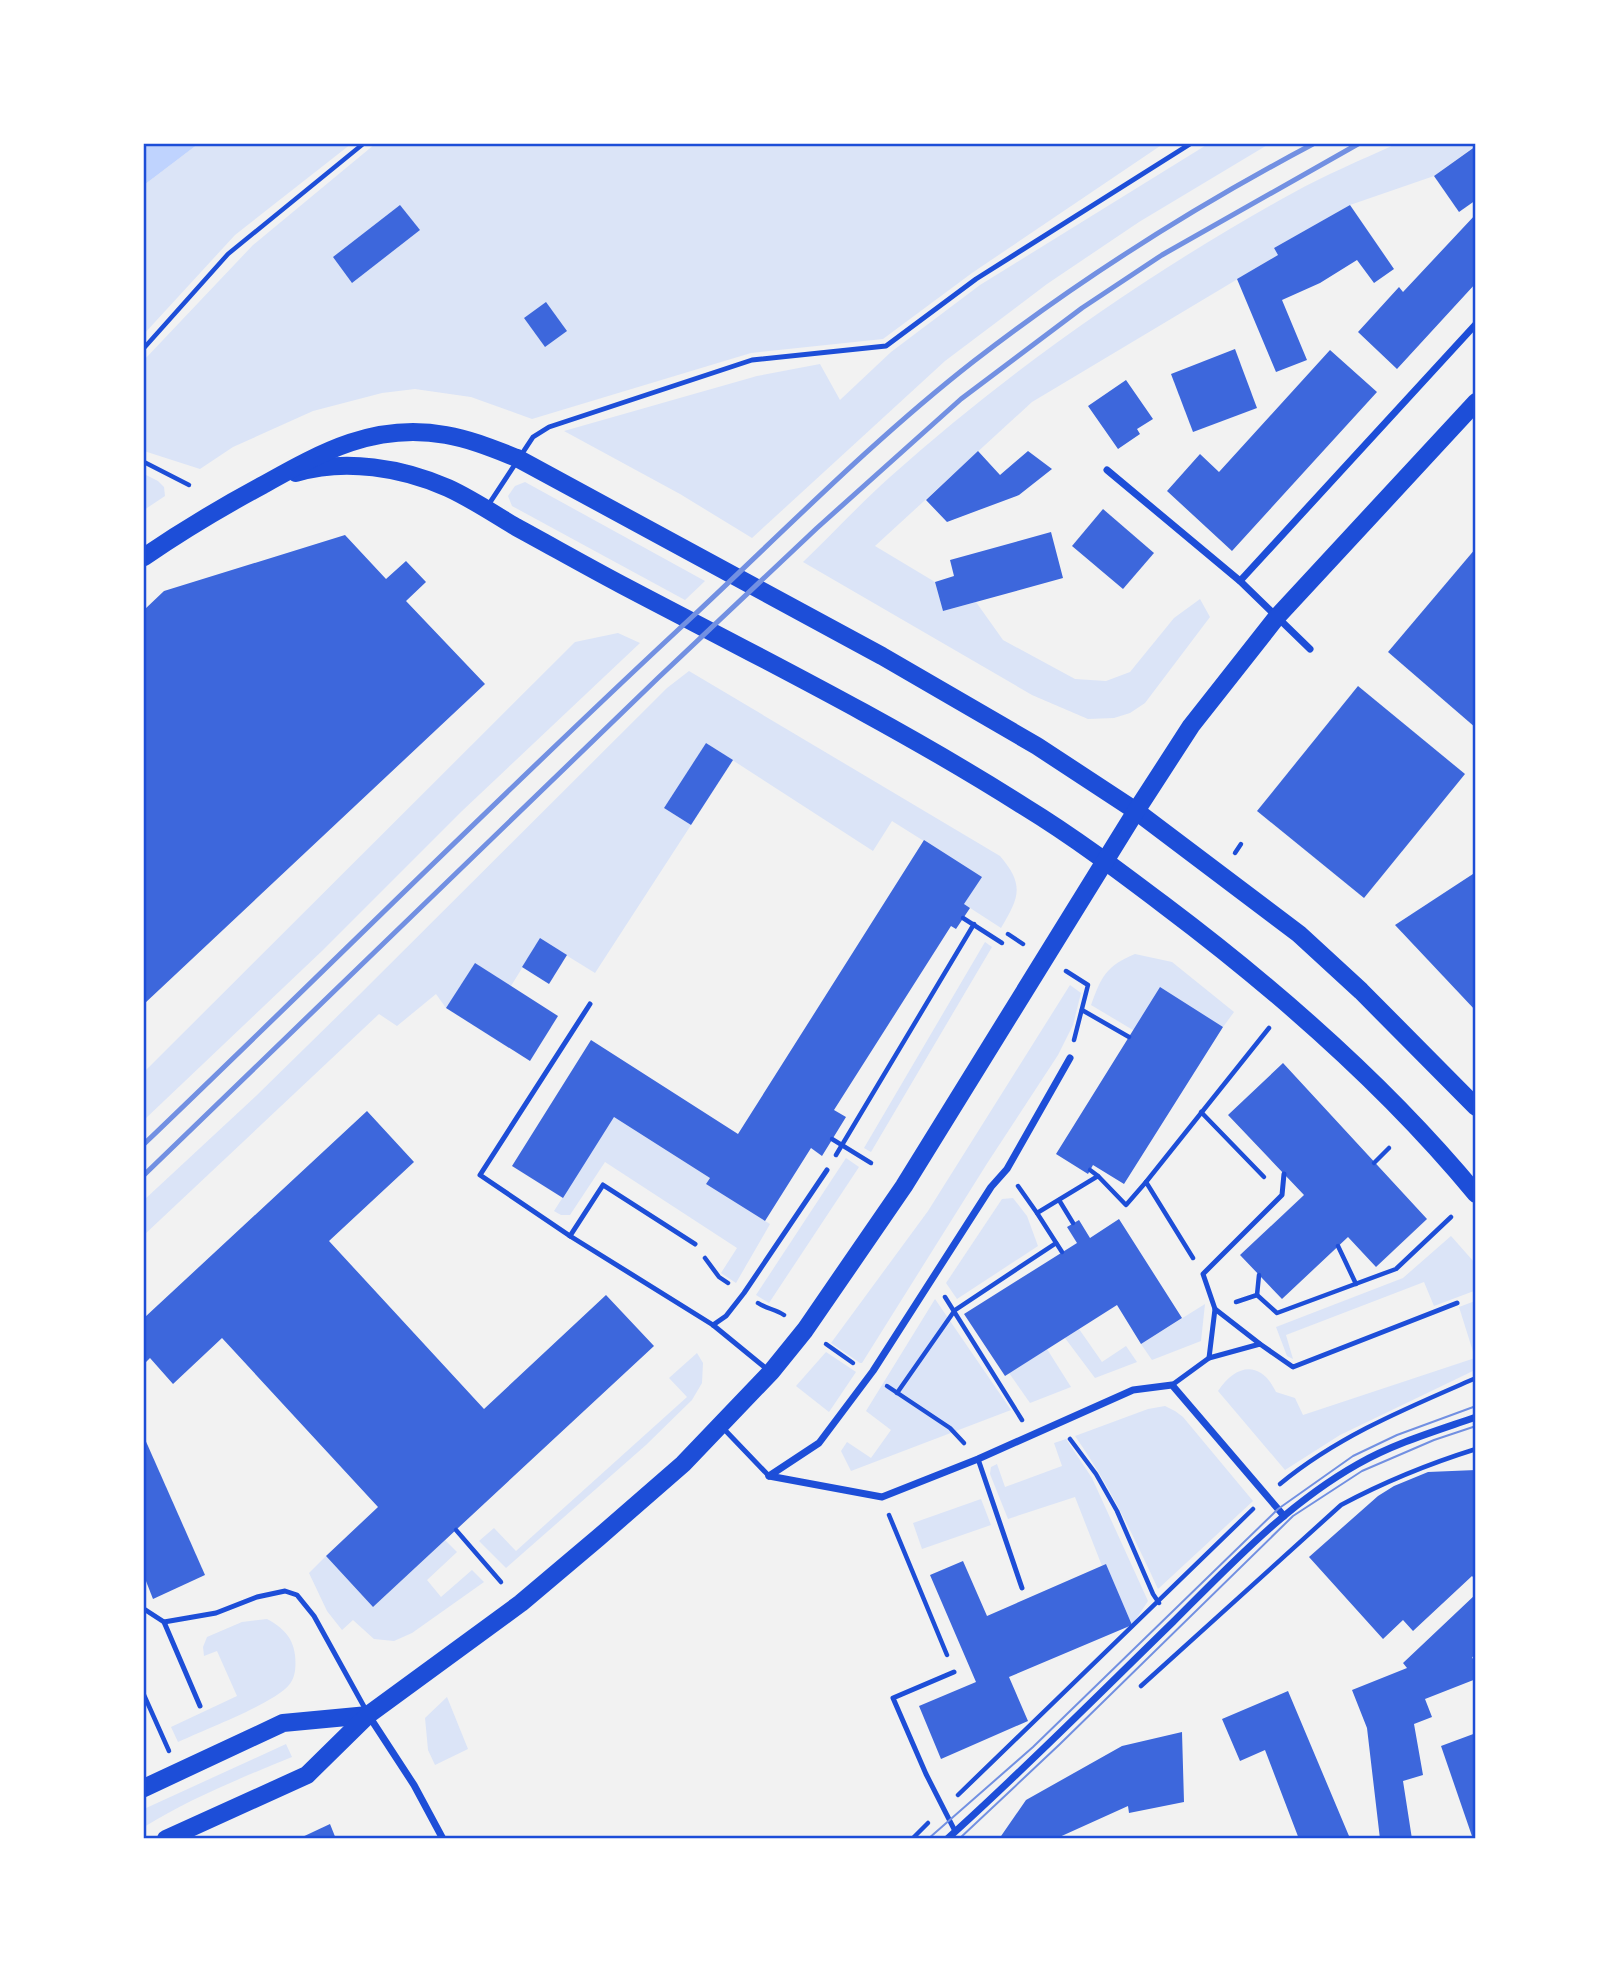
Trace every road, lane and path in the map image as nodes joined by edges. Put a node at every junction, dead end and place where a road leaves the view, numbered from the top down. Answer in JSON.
{"nodes":[{"id":1,"x":363,"y":144,"type":"edge"},
{"id":2,"x":1190,"y":144,"type":"edge"},
{"id":3,"x":1475,"y":324,"type":"edge"},
{"id":4,"x":144,"y":348,"type":"edge"},
{"id":5,"x":1475,"y":402,"type":"edge"},
{"id":6,"x":517,"y":458,"type":"junction"},
{"id":7,"x":144,"y":462,"type":"edge"},
{"id":8,"x":1107,"y":470,"type":"dead end"},
{"id":9,"x":272,"y":480,"type":"junction"},
{"id":10,"x":189,"y":485,"type":"dead end"},
{"id":11,"x":486,"y":509,"type":"junction"},
{"id":12,"x":144,"y":557,"type":"edge"},
{"id":13,"x":1240,"y":581,"type":"junction"},
{"id":14,"x":1276,"y":618,"type":"junction"},
{"id":15,"x":1310,"y":649,"type":"dead end"},
{"id":16,"x":1136,"y":811,"type":"junction"},
{"id":17,"x":1105,"y":860,"type":"junction"},
{"id":18,"x":963,"y":918,"type":"dead end"},
{"id":19,"x":974,"y":924,"type":"junction"},
{"id":20,"x":1002,"y":943,"type":"dead end"},
{"id":21,"x":1046,"y":959,"type":"junction"},
{"id":22,"x":590,"y":1004,"type":"dead end"},
{"id":23,"x":1082,"y":1010,"type":"junction"},
{"id":24,"x":1269,"y":1028,"type":"dead end"},
{"id":25,"x":1129,"y":1037,"type":"dead end"},
{"id":26,"x":1070,"y":1058,"type":"joint"},
{"id":27,"x":1475,"y":1107,"type":"edge"},
{"id":28,"x":1201,"y":1112,"type":"junction"},
{"id":29,"x":832,"y":1139,"type":"dead end"},
{"id":30,"x":842,"y":1145,"type":"junction"},
{"id":31,"x":1389,"y":1148,"type":"dead end"},
{"id":32,"x":871,"y":1163,"type":"dead end"},
{"id":33,"x":1374,"y":1163,"type":"dead end"},
{"id":34,"x":1007,"y":1169,"type":"junction"},
{"id":35,"x":827,"y":1170,"type":"joint"},
{"id":36,"x":1090,"y":1170,"type":"dead end"},
{"id":37,"x":1284,"y":1174,"type":"dead end"},
{"id":38,"x":1098,"y":1176,"type":"junction"},
{"id":39,"x":1146,"y":1182,"type":"junction"},
{"id":40,"x":1475,"y":1194,"type":"edge"},
{"id":41,"x":1282,"y":1195,"type":"junction"},
{"id":42,"x":1059,"y":1200,"type":"junction"},
{"id":43,"x":1037,"y":1213,"type":"junction"},
{"id":44,"x":1451,"y":1217,"type":"dead end"},
{"id":45,"x":1073,"y":1223,"type":"dead end"},
{"id":46,"x":570,"y":1236,"type":"junction"},
{"id":47,"x":1056,"y":1243,"type":"junction"},
{"id":48,"x":695,"y":1244,"type":"joint"},
{"id":49,"x":1338,"y":1246,"type":"dead end"},
{"id":50,"x":1062,"y":1252,"type":"dead end"},
{"id":51,"x":1203,"y":1274,"type":"junction"},
{"id":52,"x":1259,"y":1275,"type":"dead end"},
{"id":53,"x":933,"y":1280,"type":"junction"},
{"id":54,"x":1356,"y":1284,"type":"junction"},
{"id":55,"x":744,"y":1293,"type":"junction"},
{"id":56,"x":1256,"y":1295,"type":"junction"},
{"id":57,"x":1457,"y":1303,"type":"dead end"},
{"id":58,"x":1216,"y":1309,"type":"junction"},
{"id":59,"x":955,"y":1310,"type":"junction"},
{"id":60,"x":713,"y":1325,"type":"junction"},
{"id":61,"x":1260,"y":1344,"type":"junction"},
{"id":62,"x":1209,"y":1358,"type":"junction"},
{"id":63,"x":771,"y":1372,"type":"junction"},
{"id":64,"x":870,"y":1375,"type":"junction"},
{"id":65,"x":1475,"y":1378,"type":"edge"},
{"id":66,"x":1172,"y":1385,"type":"junction"},
{"id":67,"x":897,"y":1393,"type":"junction"},
{"id":68,"x":1475,"y":1417,"type":"edge"},
{"id":69,"x":1054,"y":1424,"type":"junction"},
{"id":70,"x":720,"y":1425,"type":"junction"},
{"id":71,"x":1031,"y":1436,"type":"junction"},
{"id":72,"x":1475,"y":1449,"type":"edge"},
{"id":73,"x":978,"y":1459,"type":"junction"},
{"id":74,"x":769,"y":1476,"type":"junction"},
{"id":75,"x":1266,"y":1496,"type":"junction"},
{"id":76,"x":885,"y":1506,"type":"dead end"},
{"id":77,"x":1284,"y":1516,"type":"junction"},
{"id":78,"x":456,"y":1530,"type":"dead end"},
{"id":79,"x":501,"y":1582,"type":"dead end"},
{"id":80,"x":1022,"y":1588,"type":"dead end"},
{"id":81,"x":1158,"y":1602,"type":"junction"},
{"id":82,"x":144,"y":1609,"type":"edge"},
{"id":83,"x":1174,"y":1620,"type":"junction"},
{"id":84,"x":164,"y":1622,"type":"junction"},
{"id":85,"x":954,"y":1672,"type":"joint"},
{"id":86,"x":1135,"y":1692,"type":"dead end"},
{"id":87,"x":144,"y":1695,"type":"edge"},
{"id":88,"x":200,"y":1706,"type":"dead end"},
{"id":89,"x":368,"y":1715,"type":"junction"},
{"id":90,"x":171,"y":1755,"type":"dead end"},
{"id":91,"x":144,"y":1788,"type":"edge"},
{"id":92,"x":943,"y":1809,"type":"junction"},
{"id":93,"x":955,"y":1832,"type":"junction"},
{"id":94,"x":166,"y":1839,"type":"edge"},
{"id":95,"x":443,"y":1839,"type":"edge"},
{"id":96,"x":912,"y":1839,"type":"edge"},
{"id":97,"x":947,"y":1839,"type":"edge"}],
"edges":[{"from":1,"to":4,"type":"path"},
{"from":2,"to":6,"type":"lane"},
{"from":3,"to":13,"type":"street"},
{"from":5,"to":14,"type":"main road"},
{"from":6,"to":9,"type":"main road"},
{"from":6,"to":11,"type":"lane"},
{"from":6,"to":16,"type":"main road"},
{"from":7,"to":10,"type":"path"},
{"from":8,"to":13,"type":"street"},
{"from":9,"to":11,"type":"main road"},
{"from":9,"to":12,"type":"main road"},
{"from":11,"to":17,"type":"main road"},
{"from":13,"to":14,"type":"street"},
{"from":14,"to":15,"type":"street"},
{"from":14,"to":16,"type":"main road"},
{"from":16,"to":17,"type":"main road"},
{"from":16,"to":27,"type":"main road"},
{"from":17,"to":21,"type":"main road"},
{"from":17,"to":40,"type":"main road"},
{"from":18,"to":19,"type":"path"},
{"from":19,"to":20,"type":"path"},
{"from":19,"to":30,"type":"path"},
{"from":21,"to":23,"type":"path"},
{"from":21,"to":63,"type":"main road"},
{"from":22,"to":46,"type":"lane"},
{"from":23,"to":25,"type":"path"},
{"from":23,"to":26,"type":"path"},
{"from":24,"to":28,"type":"path"},
{"from":26,"to":34,"type":"street"},
{"from":28,"to":39,"type":"path"},
{"from":28,"to":41,"type":"path"},
{"from":29,"to":30,"type":"path"},
{"from":30,"to":32,"type":"path"},
{"from":30,"to":35,"type":"path"},
{"from":31,"to":33,"type":"path"},
{"from":34,"to":43,"type":"path"},
{"from":34,"to":53,"type":"street"},
{"from":35,"to":55,"type":"lane"},
{"from":36,"to":38,"type":"path"},
{"from":37,"to":41,"type":"lane"},
{"from":38,"to":39,"type":"path"},
{"from":38,"to":42,"type":"path"},
{"from":39,"to":51,"type":"path"},
{"from":41,"to":51,"type":"lane"},
{"from":42,"to":43,"type":"path"},
{"from":42,"to":45,"type":"path"},
{"from":43,"to":47,"type":"path"},
{"from":44,"to":54,"type":"path"},
{"from":46,"to":48,"type":"lane"},
{"from":46,"to":60,"type":"lane"},
{"from":47,"to":50,"type":"path"},
{"from":47,"to":59,"type":"path"},
{"from":48,"to":55,"type":"path"},
{"from":49,"to":54,"type":"path"},
{"from":51,"to":58,"type":"lane"},
{"from":52,"to":56,"type":"path"},
{"from":53,"to":59,"type":"path"},
{"from":53,"to":64,"type":"street"},
{"from":54,"to":56,"type":"path"},
{"from":55,"to":60,"type":"lane"},
{"from":56,"to":58,"type":"path"},
{"from":57,"to":61,"type":"lane"},
{"from":58,"to":61,"type":"lane"},
{"from":58,"to":62,"type":"lane"},
{"from":59,"to":67,"type":"path"},
{"from":59,"to":71,"type":"path"},
{"from":60,"to":63,"type":"lane"},
{"from":61,"to":62,"type":"lane"},
{"from":62,"to":66,"type":"lane"},
{"from":63,"to":70,"type":"main road"},
{"from":64,"to":67,"type":"path"},
{"from":64,"to":74,"type":"street"},
{"from":65,"to":75,"type":"path"},
{"from":66,"to":69,"type":"street"},
{"from":66,"to":75,"type":"street"},
{"from":67,"to":73,"type":"path"},
{"from":68,"to":77,"type":"street"},
{"from":69,"to":71,"type":"street"},
{"from":69,"to":81,"type":"path"},
{"from":70,"to":74,"type":"lane"},
{"from":70,"to":89,"type":"main road"},
{"from":71,"to":73,"type":"street"},
{"from":72,"to":86,"type":"path"},
{"from":73,"to":74,"type":"street"},
{"from":73,"to":80,"type":"lane"},
{"from":75,"to":77,"type":"street"},
{"from":75,"to":81,"type":"path"},
{"from":76,"to":85,"type":"path"},
{"from":77,"to":83,"type":"street"},
{"from":78,"to":79,"type":"path"},
{"from":81,"to":83,"type":"path"},
{"from":81,"to":92,"type":"path"},
{"from":82,"to":84,"type":"lane"},
{"from":83,"to":93,"type":"street"},
{"from":84,"to":88,"type":"lane"},
{"from":84,"to":89,"type":"lane"},
{"from":85,"to":92,"type":"lane"},
{"from":87,"to":90,"type":"path"},
{"from":89,"to":91,"type":"main road"},
{"from":89,"to":94,"type":"main road"},
{"from":89,"to":95,"type":"street"},
{"from":92,"to":93,"type":"lane"},
{"from":92,"to":96,"type":"path"},
{"from":93,"to":97,"type":"street"}]}
